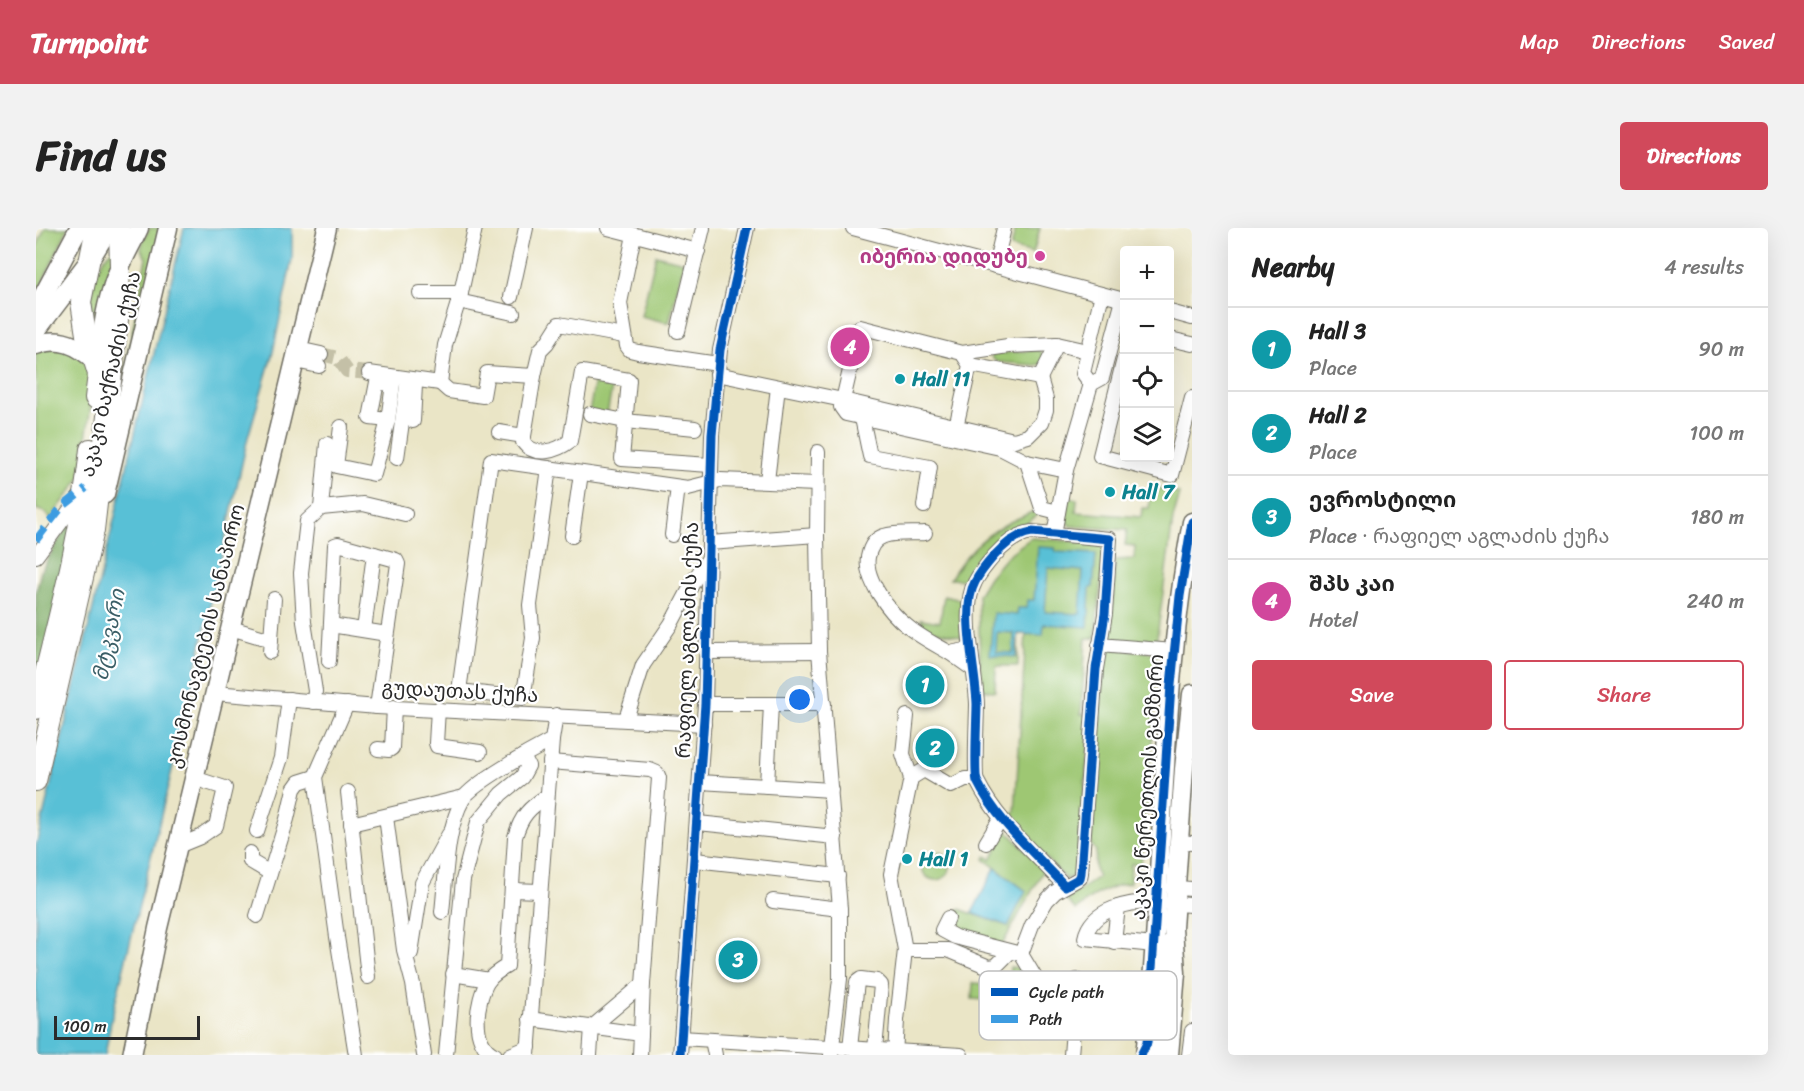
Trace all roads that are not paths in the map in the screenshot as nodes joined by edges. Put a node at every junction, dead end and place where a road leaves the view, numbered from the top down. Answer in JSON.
{"nodes":[{"id":1,"x":79,"y":228,"type":"edge"},
{"id":2,"x":96,"y":228,"type":"edge"},
{"id":3,"x":109,"y":228,"type":"edge"},
{"id":4,"x":118,"y":228,"type":"edge"},
{"id":5,"x":139,"y":228,"type":"edge"},
{"id":6,"x":168,"y":228,"type":"edge"},
{"id":7,"x":327,"y":228,"type":"edge"},
{"id":8,"x":475,"y":228,"type":"edge"},
{"id":9,"x":526,"y":228,"type":"edge"},
{"id":10,"x":608,"y":228,"type":"edge"},
{"id":11,"x":703,"y":228,"type":"edge"},
{"id":12,"x":747,"y":228,"type":"edge"},
{"id":13,"x":853,"y":228,"type":"edge"},
{"id":14,"x":1004,"y":228,"type":"edge"},
{"id":15,"x":634,"y":235,"type":"junction"},
{"id":16,"x":698,"y":251,"type":"junction"},
{"id":17,"x":89,"y":261,"type":"junction"},
{"id":18,"x":120,"y":266,"type":"junction"},
{"id":19,"x":995,"y":266,"type":"junction"},
{"id":20,"x":420,"y":293,"type":"dead end"},
{"id":21,"x":1102,"y":294,"type":"junction"},
{"id":22,"x":459,"y":297,"type":"junction"},
{"id":23,"x":511,"y":297,"type":"dead end"},
{"id":24,"x":1120,"y":299,"type":"edge"},
{"id":25,"x":36,"y":309,"type":"edge"},
{"id":26,"x":1174,"y":313,"type":"edge"},
{"id":27,"x":513,"y":314,"type":"dead end"},
{"id":28,"x":1120,"y":314,"type":"edge"},
{"id":29,"x":1192,"y":318,"type":"edge"},
{"id":30,"x":36,"y":331,"type":"edge"},
{"id":31,"x":678,"y":332,"type":"dead end"},
{"id":32,"x":624,"y":336,"type":"junction"},
{"id":33,"x":1174,"y":340,"type":"edge"},
{"id":34,"x":1057,"y":344,"type":"junction"},
{"id":35,"x":1192,"y":344,"type":"edge"},
{"id":36,"x":36,"y":345,"type":"edge"},
{"id":37,"x":1089,"y":351,"type":"junction"},
{"id":38,"x":296,"y":355,"type":"junction"},
{"id":39,"x":966,"y":359,"type":"junction"},
{"id":40,"x":320,"y":360,"type":"tunnel mouth"},
{"id":41,"x":97,"y":368,"type":"junction"},
{"id":42,"x":718,"y":369,"type":"junction"},
{"id":43,"x":369,"y":374,"type":"tunnel mouth"},
{"id":44,"x":534,"y":376,"type":"junction"},
{"id":45,"x":1040,"y":378,"type":"junction"},
{"id":46,"x":1120,"y":378,"type":"edge"},
{"id":47,"x":412,"y":379,"type":"junction"},
{"id":48,"x":393,"y":380,"type":"junction"},
{"id":49,"x":440,"y":383,"type":"junction"},
{"id":50,"x":1091,"y":384,"type":"junction"},
{"id":51,"x":778,"y":387,"type":"junction"},
{"id":52,"x":1192,"y":398,"type":"edge"},
{"id":53,"x":843,"y":400,"type":"junction"},
{"id":54,"x":590,"y":414,"type":"dead end"},
{"id":55,"x":862,"y":418,"type":"junction"},
{"id":56,"x":413,"y":421,"type":"dead end"},
{"id":57,"x":625,"y":421,"type":"junction"},
{"id":58,"x":341,"y":427,"type":"dead end"},
{"id":59,"x":956,"y":427,"type":"junction"},
{"id":60,"x":696,"y":428,"type":"dead end"},
{"id":61,"x":499,"y":432,"type":"dead end"},
{"id":62,"x":524,"y":436,"type":"junction"},
{"id":63,"x":1076,"y":439,"type":"junction"},
{"id":64,"x":327,"y":444,"type":"dead end"},
{"id":65,"x":1102,"y":446,"type":"junction"},
{"id":66,"x":819,"y":452,"type":"dead end"},
{"id":67,"x":397,"y":458,"type":"dead end"},
{"id":68,"x":1027,"y":462,"type":"junction"},
{"id":69,"x":710,"y":465,"type":"junction"},
{"id":70,"x":549,"y":468,"type":"junction"},
{"id":71,"x":1066,"y":470,"type":"junction"},
{"id":72,"x":581,"y":473,"type":"junction"},
{"id":73,"x":767,"y":481,"type":"junction"},
{"id":74,"x":710,"y":483,"type":"junction"},
{"id":75,"x":817,"y":484,"type":"junction"},
{"id":76,"x":678,"y":487,"type":"junction"},
{"id":77,"x":86,"y":488,"type":"junction"},
{"id":78,"x":924,"y":506,"type":"dead end"},
{"id":79,"x":321,"y":508,"type":"junction"},
{"id":80,"x":1058,"y":512,"type":"junction"},
{"id":81,"x":405,"y":514,"type":"dead end"},
{"id":82,"x":1192,"y":522,"type":"edge"},
{"id":83,"x":94,"y":530,"type":"junction"},
{"id":84,"x":925,"y":532,"type":"dead end"},
{"id":85,"x":1054,"y":534,"type":"junction"},
{"id":86,"x":672,"y":535,"type":"dead end"},
{"id":87,"x":817,"y":535,"type":"junction"},
{"id":88,"x":572,"y":536,"type":"dead end"},
{"id":89,"x":709,"y":543,"type":"junction"},
{"id":90,"x":374,"y":554,"type":"junction"},
{"id":91,"x":36,"y":556,"type":"edge"},
{"id":92,"x":709,"y":558,"type":"junction"},
{"id":93,"x":274,"y":599,"type":"dead end"},
{"id":94,"x":331,"y":625,"type":"junction"},
{"id":95,"x":231,"y":628,"type":"junction"},
{"id":96,"x":364,"y":630,"type":"junction"},
{"id":97,"x":387,"y":633,"type":"junction"},
{"id":98,"x":1100,"y":645,"type":"junction"},
{"id":99,"x":971,"y":649,"type":"junction"},
{"id":100,"x":819,"y":651,"type":"junction"},
{"id":101,"x":1174,"y":651,"type":"junction"},
{"id":102,"x":708,"y":652,"type":"junction"},
{"id":103,"x":950,"y":653,"type":"junction"},
{"id":104,"x":329,"y":661,"type":"dead end"},
{"id":105,"x":974,"y":670,"type":"junction"},
{"id":106,"x":215,"y":693,"type":"junction"},
{"id":107,"x":1192,"y":694,"type":"edge"},
{"id":108,"x":289,"y":699,"type":"junction"},
{"id":109,"x":314,"y":702,"type":"junction"},
{"id":110,"x":347,"y":704,"type":"junction"},
{"id":111,"x":705,"y":704,"type":"junction"},
{"id":112,"x":771,"y":704,"type":"junction"},
{"id":113,"x":824,"y":704,"type":"junction"},
{"id":114,"x":377,"y":707,"type":"junction"},
{"id":115,"x":394,"y":707,"type":"junction"},
{"id":116,"x":36,"y":709,"type":"edge"},
{"id":117,"x":438,"y":710,"type":"junction"},
{"id":118,"x":556,"y":715,"type":"junction"},
{"id":119,"x":907,"y":716,"type":"dead end"},
{"id":120,"x":626,"y":719,"type":"junction"},
{"id":121,"x":704,"y":724,"type":"junction"},
{"id":122,"x":552,"y":740,"type":"junction"},
{"id":123,"x":378,"y":749,"type":"dead end"},
{"id":124,"x":480,"y":752,"type":"dead end"},
{"id":125,"x":523,"y":756,"type":"junction"},
{"id":126,"x":550,"y":762,"type":"junction"},
{"id":127,"x":1188,"y":770,"type":"edge"},
{"id":128,"x":315,"y":777,"type":"junction"},
{"id":129,"x":194,"y":778,"type":"junction"},
{"id":130,"x":911,"y":778,"type":"junction"},
{"id":131,"x":976,"y":779,"type":"junction"},
{"id":132,"x":36,"y":781,"type":"edge"},
{"id":133,"x":700,"y":782,"type":"junction"},
{"id":134,"x":767,"y":786,"type":"junction"},
{"id":135,"x":831,"y":790,"type":"junction"},
{"id":136,"x":348,"y":792,"type":"dead end"},
{"id":137,"x":548,"y":796,"type":"junction"},
{"id":138,"x":464,"y":797,"type":"junction"},
{"id":139,"x":386,"y":817,"type":"junction"},
{"id":140,"x":1001,"y":818,"type":"junction"},
{"id":141,"x":287,"y":819,"type":"junction"},
{"id":142,"x":698,"y":822,"type":"junction"},
{"id":143,"x":351,"y":824,"type":"junction"},
{"id":144,"x":452,"y":828,"type":"junction"},
{"id":145,"x":835,"y":837,"type":"junction"},
{"id":146,"x":1186,"y":842,"type":"edge"},
{"id":147,"x":987,"y":843,"type":"dead end"},
{"id":148,"x":178,"y":846,"type":"junction"},
{"id":149,"x":250,"y":853,"type":"dead end"},
{"id":150,"x":695,"y":860,"type":"junction"},
{"id":151,"x":270,"y":873,"type":"junction"},
{"id":152,"x":838,"y":876,"type":"junction"},
{"id":153,"x":1065,"y":886,"type":"junction"},
{"id":154,"x":512,"y":890,"type":"junction"},
{"id":155,"x":540,"y":891,"type":"junction"},
{"id":156,"x":1178,"y":898,"type":"edge"},
{"id":157,"x":773,"y":901,"type":"dead end"},
{"id":158,"x":1118,"y":907,"type":"junction"},
{"id":159,"x":840,"y":909,"type":"junction"},
{"id":160,"x":442,"y":912,"type":"dead end"},
{"id":161,"x":257,"y":916,"type":"dead end"},
{"id":162,"x":948,"y":918,"type":"dead end"},
{"id":163,"x":1173,"y":928,"type":"junction"},
{"id":164,"x":1114,"y":942,"type":"junction"},
{"id":165,"x":1154,"y":945,"type":"junction"},
{"id":166,"x":365,"y":950,"type":"junction"},
{"id":167,"x":905,"y":950,"type":"junction"},
{"id":168,"x":411,"y":953,"type":"dead end"},
{"id":169,"x":1015,"y":953,"type":"junction"},
{"id":170,"x":340,"y":954,"type":"junction"},
{"id":171,"x":1030,"y":971,"type":"edge"},
{"id":172,"x":1153,"y":971,"type":"edge"},
{"id":173,"x":1164,"y":971,"type":"edge"},
{"id":174,"x":1176,"y":971,"type":"edge"},
{"id":175,"x":453,"y":974,"type":"junction"},
{"id":176,"x":368,"y":977,"type":"dead end"},
{"id":177,"x":489,"y":980,"type":"junction"},
{"id":178,"x":643,"y":984,"type":"junction"},
{"id":179,"x":530,"y":1019,"type":"junction"},
{"id":180,"x":592,"y":1027,"type":"junction"},
{"id":181,"x":853,"y":1027,"type":"junction"},
{"id":182,"x":876,"y":1030,"type":"junction"},
{"id":183,"x":1192,"y":1031,"type":"edge"},
{"id":184,"x":641,"y":1034,"type":"junction"},
{"id":185,"x":681,"y":1038,"type":"junction"},
{"id":186,"x":712,"y":1040,"type":"junction"},
{"id":187,"x":1072,"y":1040,"type":"edge"},
{"id":188,"x":1158,"y":1040,"type":"edge"},
{"id":189,"x":1170,"y":1040,"type":"edge"},
{"id":190,"x":850,"y":1047,"type":"junction"},
{"id":191,"x":874,"y":1049,"type":"junction"},
{"id":192,"x":528,"y":1051,"type":"edge"},
{"id":193,"x":831,"y":1051,"type":"edge"},
{"id":194,"x":895,"y":1052,"type":"edge"},
{"id":195,"x":1150,"y":1052,"type":"edge"},
{"id":196,"x":133,"y":1054,"type":"edge"},
{"id":197,"x":356,"y":1055,"type":"edge"},
{"id":198,"x":424,"y":1055,"type":"edge"},
{"id":199,"x":446,"y":1055,"type":"edge"},
{"id":200,"x":495,"y":1055,"type":"edge"},
{"id":201,"x":510,"y":1055,"type":"edge"},
{"id":202,"x":590,"y":1055,"type":"edge"},
{"id":203,"x":640,"y":1055,"type":"edge"},
{"id":204,"x":680,"y":1055,"type":"edge"},
{"id":205,"x":716,"y":1055,"type":"edge"},
{"id":206,"x":961,"y":1055,"type":"edge"},
{"id":207,"x":1071,"y":1055,"type":"edge"},
{"id":208,"x":1169,"y":1055,"type":"edge"},
{"id":209,"x":1189,"y":1055,"type":"edge"}],
"edges":[{"from":1,"to":25,"type":"main road"},
{"from":2,"to":17,"type":"highway"},
{"from":3,"to":17,"type":"main road"},
{"from":4,"to":18,"type":"highway"},
{"from":5,"to":18,"type":"main road","name":"აკაკი ბაქრაძის ქუჩა"},
{"from":6,"to":83,"type":"main road","name":"აკაკი ბაქრაძის ქუჩა"},
{"from":7,"to":38,"type":"main road","name":"კოსმონავტების სანაპირო"},
{"from":8,"to":22,"type":"street"},
{"from":9,"to":23,"type":"street"},
{"from":10,"to":15,"type":"street"},
{"from":11,"to":16,"type":"street"},
{"from":12,"to":42,"type":"street","name":"რაფიელ აგლაძის ქუჩა"},
{"from":13,"to":19,"type":"street"},
{"from":14,"to":19,"type":"street"},
{"from":15,"to":16,"type":"street"},
{"from":15,"to":32,"type":"street"},
{"from":16,"to":31,"type":"street"},
{"from":17,"to":30,"type":"main road"},
{"from":17,"to":41,"type":"highway"},
{"from":18,"to":41,"type":"main road","name":"აკაკი ბაქრაძის ქუჩა"},
{"from":18,"to":83,"type":"highway"},
{"from":19,"to":21,"type":"street"},
{"from":20,"to":22,"type":"street"},
{"from":21,"to":24,"type":"street"},
{"from":21,"to":37,"type":"street"},
{"from":22,"to":27,"type":"street"},
{"from":22,"to":49,"type":"street"},
{"from":26,"to":29,"type":"street"},
{"from":28,"to":50,"type":"street"},
{"from":32,"to":42,"type":"street"},
{"from":32,"to":44,"type":"street"},
{"from":33,"to":35,"type":"street"},
{"from":34,"to":37,"type":"street"},
{"from":34,"to":39,"type":"street"},
{"from":34,"to":45,"type":"street"},
{"from":36,"to":41,"type":"main road"},
{"from":37,"to":50,"type":"street"},
{"from":38,"to":40,"type":"street"},
{"from":38,"to":95,"type":"main road","name":"კოსმონავტების სანაპირო"},
{"from":39,"to":45,"type":"street"},
{"from":39,"to":53,"type":"street"},
{"from":39,"to":59,"type":"street"},
{"from":41,"to":77,"type":"highway"},
{"from":42,"to":51,"type":"street"},
{"from":42,"to":69,"type":"street","name":"რაფიელ აგლაძის ქუჩა"},
{"from":43,"to":48,"type":"street"},
{"from":44,"to":49,"type":"street"},
{"from":44,"to":62,"type":"street"},
{"from":45,"to":59,"type":"street"},
{"from":46,"to":65,"type":"street"},
{"from":47,"to":48,"type":"street"},
{"from":47,"to":49,"type":"street"},
{"from":47,"to":56,"type":"street"},
{"from":47,"to":67,"type":"street"},
{"from":48,"to":58,"type":"street"},
{"from":50,"to":63,"type":"street"},
{"from":51,"to":53,"type":"street"},
{"from":51,"to":73,"type":"street"},
{"from":52,"to":65,"type":"street"},
{"from":53,"to":55,"type":"street"},
{"from":53,"to":59,"type":"street"},
{"from":54,"to":57,"type":"street"},
{"from":55,"to":68,"type":"street"},
{"from":55,"to":78,"type":"street"},
{"from":57,"to":60,"type":"street"},
{"from":57,"to":62,"type":"street"},
{"from":57,"to":69,"type":"street"},
{"from":61,"to":62,"type":"street"},
{"from":63,"to":65,"type":"street"},
{"from":63,"to":71,"type":"street"},
{"from":64,"to":79,"type":"street"},
{"from":66,"to":75,"type":"street"},
{"from":68,"to":71,"type":"street"},
{"from":68,"to":80,"type":"street"},
{"from":69,"to":74,"type":"street","name":"რაფიელ აგლაძის ქუჩა"},
{"from":70,"to":70,"type":"street"},
{"from":70,"to":72,"type":"street"},
{"from":71,"to":80,"type":"street"},
{"from":72,"to":76,"type":"street"},
{"from":72,"to":88,"type":"street"},
{"from":73,"to":74,"type":"street"},
{"from":73,"to":75,"type":"street"},
{"from":74,"to":76,"type":"street"},
{"from":74,"to":89,"type":"street","name":"რაფიელ აგლაძის ქუჩა"},
{"from":75,"to":87,"type":"street"},
{"from":76,"to":86,"type":"street"},
{"from":77,"to":91,"type":"street"},
{"from":77,"to":116,"type":"highway"},
{"from":79,"to":81,"type":"street"},
{"from":79,"to":109,"type":"street"},
{"from":80,"to":85,"type":"street"},
{"from":82,"to":101,"type":"main road","name":"აკაკი წერეთლის გამზირი"},
{"from":83,"to":132,"type":"highway"},
{"from":84,"to":103,"type":"street"},
{"from":85,"to":98,"type":"street"},
{"from":85,"to":99,"type":"street"},
{"from":87,"to":89,"type":"street"},
{"from":87,"to":100,"type":"street"},
{"from":89,"to":92,"type":"street","name":"რაფიელ აგლაძის ქუჩა"},
{"from":90,"to":94,"type":"street"},
{"from":90,"to":96,"type":"street"},
{"from":90,"to":97,"type":"street"},
{"from":92,"to":102,"type":"street","name":"რაფიელ აგლაძის ქუჩა"},
{"from":92,"to":120,"type":"street"},
{"from":93,"to":95,"type":"street"},
{"from":94,"to":96,"type":"street"},
{"from":94,"to":104,"type":"street"},
{"from":95,"to":106,"type":"main road","name":"კოსმონავტების სანაპირო"},
{"from":96,"to":97,"type":"street"},
{"from":97,"to":114,"type":"street"},
{"from":98,"to":101,"type":"street"},
{"from":98,"to":153,"type":"street"},
{"from":99,"to":103,"type":"street"},
{"from":99,"to":105,"type":"street"},
{"from":100,"to":102,"type":"street"},
{"from":100,"to":113,"type":"street"},
{"from":101,"to":156,"type":"main road","name":"აკაკი წერეთლის გამზირი"},
{"from":102,"to":111,"type":"street","name":"რაფიელ აგლაძის ქუჩა"},
{"from":103,"to":105,"type":"street"},
{"from":105,"to":131,"type":"street"},
{"from":106,"to":108,"type":"street","name":"გუდაუთას ქუჩა"},
{"from":106,"to":129,"type":"main road","name":"კოსმონავტების სანაპირო"},
{"from":107,"to":127,"type":"main road","name":"აკაკი წერეთლის გამზირი"},
{"from":108,"to":109,"type":"street","name":"გუდაუთას ქუჩა"},
{"from":108,"to":141,"type":"street"},
{"from":109,"to":110,"type":"street","name":"გუდაუთას ქუჩა"},
{"from":110,"to":114,"type":"street","name":"გუდაუთას ქუჩა"},
{"from":110,"to":128,"type":"street"},
{"from":111,"to":112,"type":"street"},
{"from":111,"to":121,"type":"street","name":"რაფიელ აგლაძის ქუჩა"},
{"from":112,"to":113,"type":"street"},
{"from":112,"to":134,"type":"street"},
{"from":113,"to":135,"type":"street"},
{"from":114,"to":115,"type":"street","name":"გუდაუთას ქუჩა"},
{"from":115,"to":117,"type":"street","name":"გუდაუთას ქუჩა"},
{"from":115,"to":123,"type":"street"},
{"from":117,"to":118,"type":"street","name":"გუდაუთას ქუჩა"},
{"from":117,"to":124,"type":"street"},
{"from":118,"to":120,"type":"street","name":"გუდაუთას ქუჩა"},
{"from":118,"to":122,"type":"street"},
{"from":119,"to":130,"type":"street"},
{"from":120,"to":121,"type":"street","name":"გუდაუთას ქუჩა"},
{"from":121,"to":133,"type":"street","name":"რაფიელ აგლაძის ქუჩა"},
{"from":122,"to":125,"type":"street"},
{"from":122,"to":126,"type":"street"},
{"from":125,"to":138,"type":"street"},
{"from":125,"to":175,"type":"street"},
{"from":126,"to":137,"type":"street"},
{"from":126,"to":178,"type":"street"},
{"from":127,"to":146,"type":"main road","name":"აკაკი წერეთლის გამზირი"},
{"from":128,"to":141,"type":"street"},
{"from":128,"to":170,"type":"street"},
{"from":129,"to":148,"type":"main road","name":"კოსმონავტების სანაპირო"},
{"from":129,"to":148,"type":"street"},
{"from":130,"to":131,"type":"street"},
{"from":130,"to":167,"type":"street"},
{"from":131,"to":140,"type":"street"},
{"from":133,"to":134,"type":"street"},
{"from":133,"to":142,"type":"street","name":"რაფიელ აგლაძის ქუჩა"},
{"from":134,"to":135,"type":"street"},
{"from":135,"to":145,"type":"street"},
{"from":136,"to":143,"type":"street"},
{"from":137,"to":154,"type":"street"},
{"from":137,"to":155,"type":"street"},
{"from":138,"to":139,"type":"street"},
{"from":138,"to":144,"type":"street"},
{"from":139,"to":143,"type":"street"},
{"from":139,"to":198,"type":"street"},
{"from":140,"to":147,"type":"street"},
{"from":140,"to":153,"type":"street"},
{"from":141,"to":151,"type":"street"},
{"from":142,"to":145,"type":"street"},
{"from":142,"to":150,"type":"street","name":"რაფიელ აგლაძის ქუჩა"},
{"from":143,"to":166,"type":"street"},
{"from":144,"to":160,"type":"street"},
{"from":144,"to":168,"type":"street"},
{"from":145,"to":152,"type":"street"},
{"from":146,"to":156,"type":"main road","name":"აკაკი წერეთლის გამზირი"},
{"from":148,"to":196,"type":"main road","name":"კოსმონავტების სანაპირო"},
{"from":149,"to":151,"type":"street"},
{"from":150,"to":152,"type":"street"},
{"from":150,"to":185,"type":"street","name":"რაფიელ აგლაძის ქუჩა"},
{"from":151,"to":161,"type":"street"},
{"from":152,"to":159,"type":"street"},
{"from":153,"to":169,"type":"street"},
{"from":154,"to":155,"type":"street"},
{"from":154,"to":177,"type":"street"},
{"from":155,"to":179,"type":"street"},
{"from":156,"to":158,"type":"street"},
{"from":156,"to":163,"type":"main road","name":"აკაკი წერეთლის გამზირი"},
{"from":156,"to":165,"type":"main road","name":"აკაკი წერეთლის გამზირი"},
{"from":157,"to":159,"type":"street"},
{"from":158,"to":164,"type":"street"},
{"from":158,"to":164,"type":"street"},
{"from":159,"to":193,"type":"street"},
{"from":162,"to":169,"type":"street"},
{"from":163,"to":173,"type":"street"},
{"from":163,"to":174,"type":"main road","name":"აკაკი წერეთლის გამზირი"},
{"from":164,"to":165,"type":"street"},
{"from":165,"to":172,"type":"main road","name":"აკაკი წერეთლის გამზირი"},
{"from":166,"to":170,"type":"street"},
{"from":166,"to":176,"type":"street"},
{"from":167,"to":169,"type":"street"},
{"from":167,"to":194,"type":"street"},
{"from":169,"to":171,"type":"street"},
{"from":170,"to":197,"type":"street"},
{"from":175,"to":177,"type":"street"},
{"from":175,"to":199,"type":"street"},
{"from":177,"to":200,"type":"street"},
{"from":178,"to":180,"type":"street"},
{"from":178,"to":184,"type":"street"},
{"from":179,"to":180,"type":"street"},
{"from":179,"to":192,"type":"street"},
{"from":180,"to":184,"type":"street"},
{"from":180,"to":202,"type":"street"},
{"from":181,"to":182,"type":"street"},
{"from":181,"to":182,"type":"street"},
{"from":181,"to":190,"type":"street"},
{"from":182,"to":191,"type":"street"},
{"from":183,"to":209,"type":"street"},
{"from":184,"to":203,"type":"street"},
{"from":185,"to":186,"type":"street"},
{"from":185,"to":204,"type":"street","name":"რაფიელ აგლაძის ქუჩა"},
{"from":186,"to":193,"type":"street"},
{"from":186,"to":205,"type":"street"},
{"from":187,"to":207,"type":"street"},
{"from":188,"to":195,"type":"street"},
{"from":189,"to":208,"type":"main road","name":"აკაკი წერეთლის გამზირი"},
{"from":190,"to":191,"type":"street"},
{"from":190,"to":193,"type":"street"},
{"from":191,"to":194,"type":"street"},
{"from":192,"to":201,"type":"street"},
{"from":194,"to":206,"type":"street"}]}
